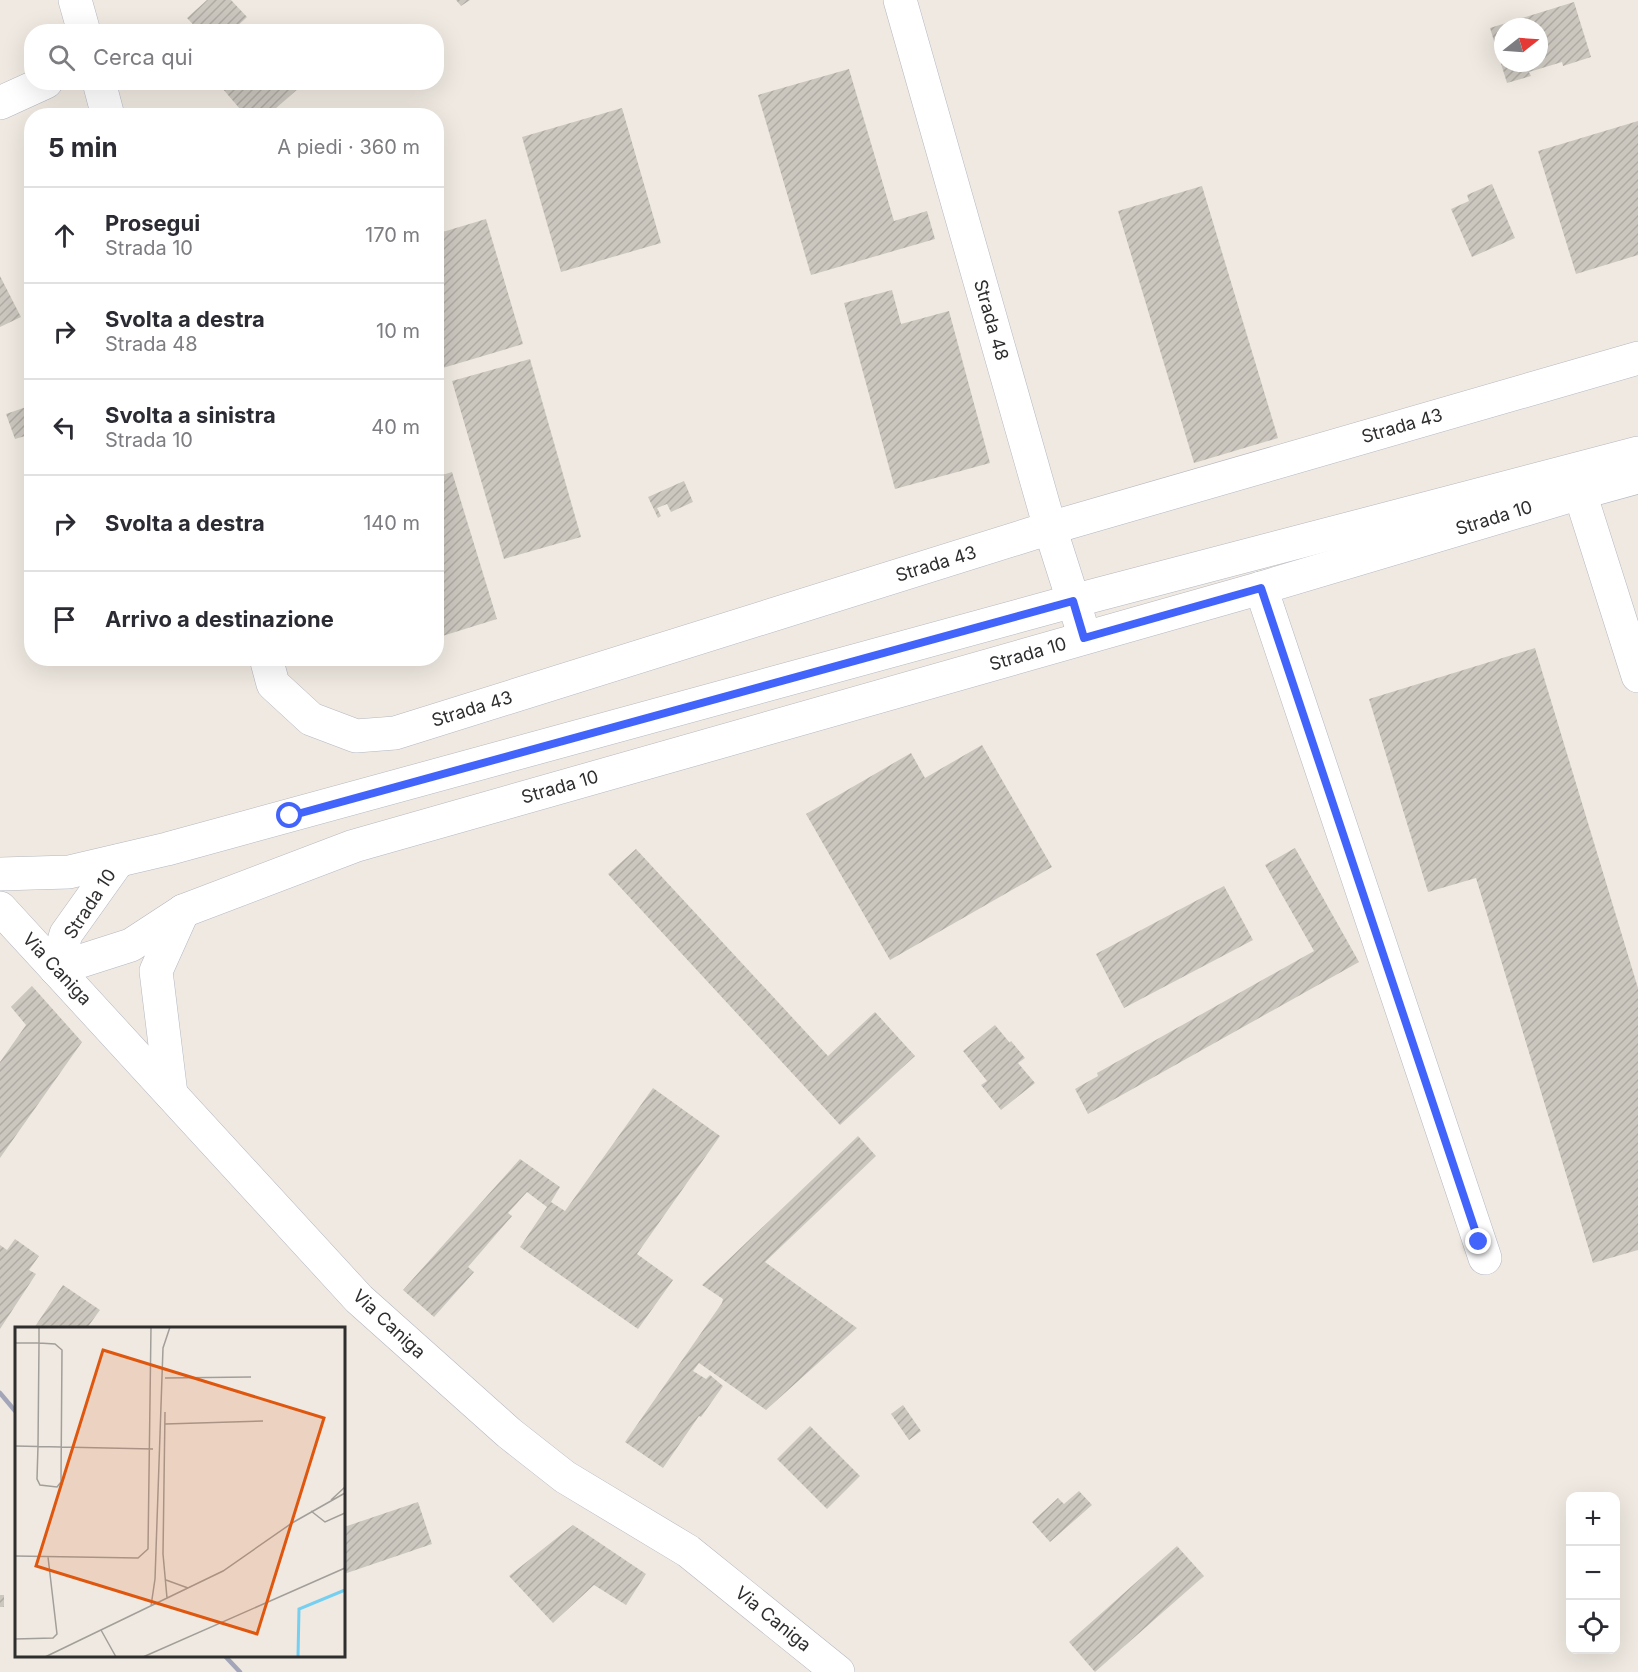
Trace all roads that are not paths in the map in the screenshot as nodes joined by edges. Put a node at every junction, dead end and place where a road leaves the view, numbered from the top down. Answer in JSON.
{"nodes":[{"id":1,"x":75,"y":0,"type":"edge"},
{"id":2,"x":900,"y":0,"type":"edge"},
{"id":3,"x":82,"y":24,"type":"edge"},
{"id":4,"x":28,"y":90,"type":"edge"},
{"id":5,"x":101,"y":90,"type":"edge"},
{"id":6,"x":0,"y":103,"type":"edge"},
{"id":7,"x":106,"y":108,"type":"edge"},
{"id":8,"x":1638,"y":358,"type":"edge"},
{"id":9,"x":1638,"y":453,"type":"edge"},
{"id":10,"x":1638,"y":477,"type":"edge"},
{"id":11,"x":1580,"y":493,"type":"junction"},
{"id":12,"x":1050,"y":528,"type":"junction"},
{"id":13,"x":1261,"y":588,"type":"junction"},
{"id":14,"x":1073,"y":601,"type":"junction"},
{"id":15,"x":1084,"y":638,"type":"junction"},
{"id":16,"x":268,"y":666,"type":"edge"},
{"id":17,"x":1638,"y":676,"type":"edge"},
{"id":18,"x":118,"y":861,"type":"junction"},
{"id":19,"x":0,"y":874,"type":"edge"},
{"id":20,"x":0,"y":908,"type":"edge"},
{"id":21,"x":183,"y":911,"type":"junction"},
{"id":22,"x":56,"y":969,"type":"junction"},
{"id":23,"x":171,"y":1094,"type":"junction"},
{"id":24,"x":1485,"y":1258,"type":"dead end"},
{"id":25,"x":838,"y":1672,"type":"edge"}],
"edges":[{"from":1,"to":3,"type":"street"},
{"from":2,"to":12,"type":"street","name":"Strada 48"},
{"from":4,"to":6,"type":"street"},
{"from":5,"to":7,"type":"street"},
{"from":8,"to":12,"type":"street","name":"Strada 43"},
{"from":9,"to":14,"type":"street","name":"Strada 10"},
{"from":10,"to":11,"type":"street","name":"Strada 10"},
{"from":11,"to":13,"type":"street","name":"Strada 10"},
{"from":11,"to":17,"type":"street"},
{"from":12,"to":14,"type":"street","name":"Strada 48"},
{"from":12,"to":16,"type":"street","name":"Strada 43"},
{"from":13,"to":15,"type":"street","name":"Strada 10"},
{"from":13,"to":24,"type":"street"},
{"from":14,"to":15,"type":"street","name":"Strada 48"},
{"from":14,"to":18,"type":"street","name":"Strada 10"},
{"from":15,"to":21,"type":"street","name":"Strada 10"},
{"from":18,"to":19,"type":"street"},
{"from":18,"to":22,"type":"street","name":"Strada 10"},
{"from":20,"to":22,"type":"street","name":"Via Caniga"},
{"from":21,"to":22,"type":"street","name":"Strada 10"},
{"from":21,"to":23,"type":"street"},
{"from":22,"to":23,"type":"street","name":"Via Caniga"},
{"from":23,"to":25,"type":"street","name":"Via Caniga"}]}
